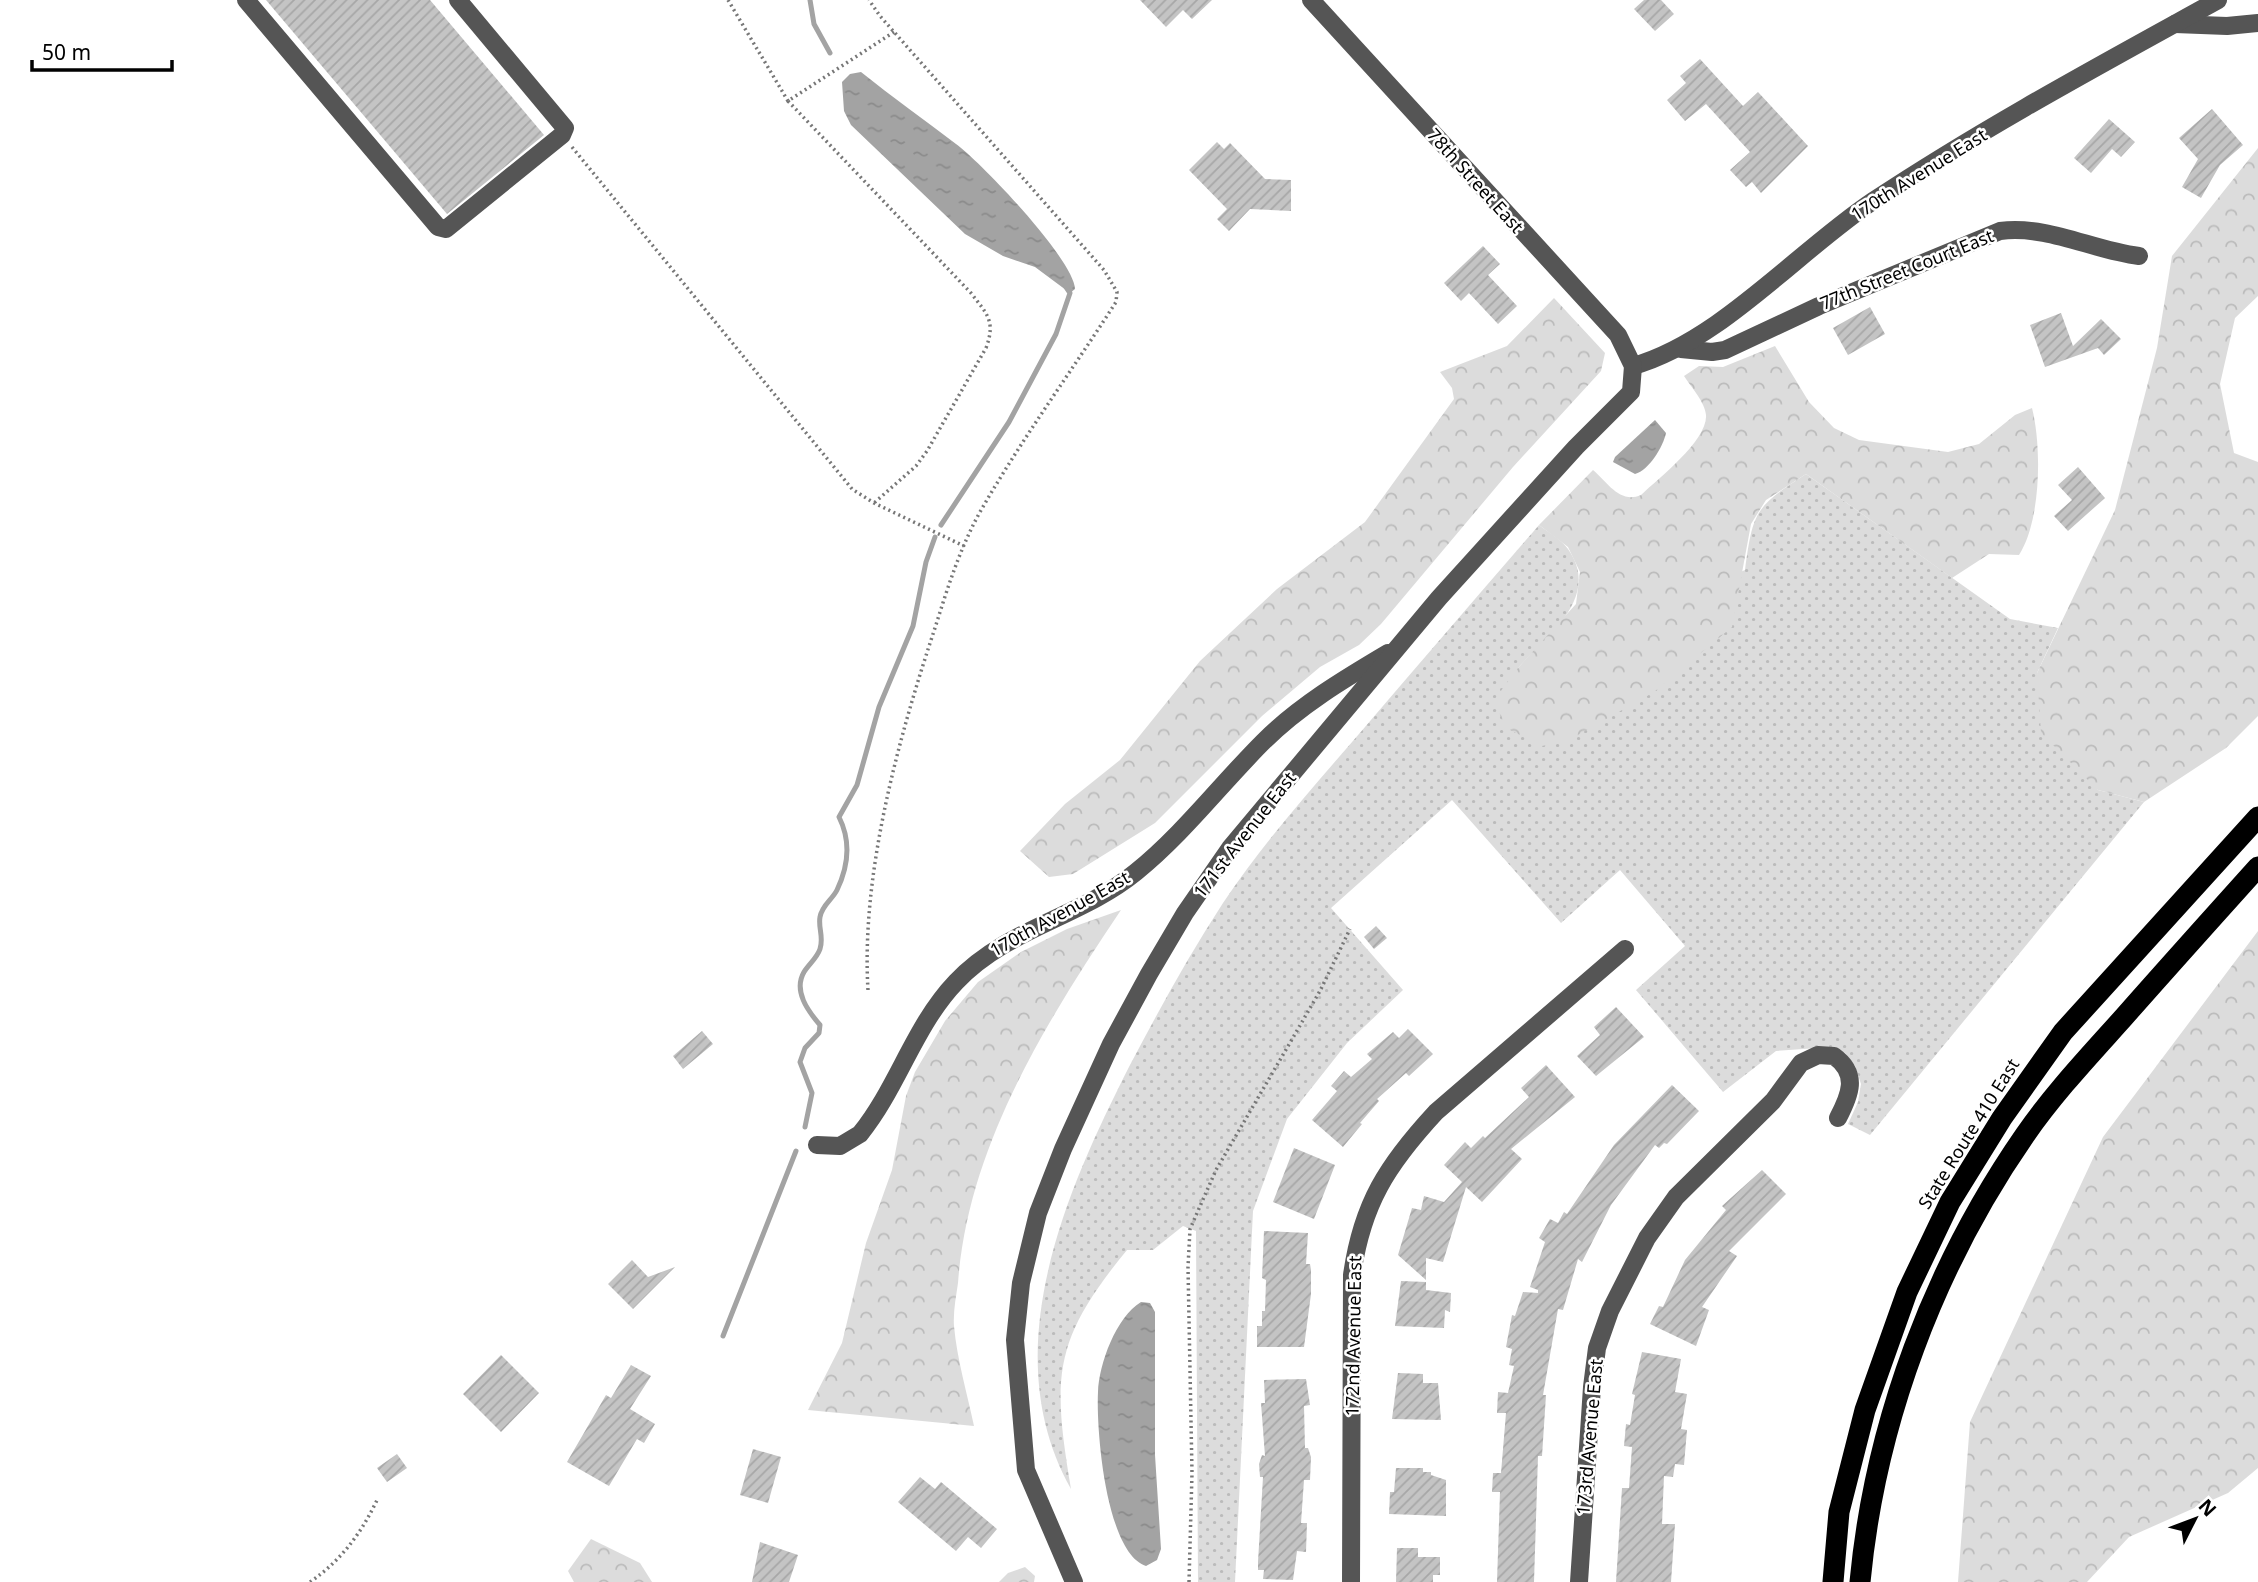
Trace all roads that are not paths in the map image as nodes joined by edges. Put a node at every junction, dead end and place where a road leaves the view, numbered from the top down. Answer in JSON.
{"nodes":[{"id":1,"x":246,"y":0,"type":"edge"},
{"id":2,"x":458,"y":0,"type":"edge"},
{"id":3,"x":1311,"y":0,"type":"edge"},
{"id":4,"x":2218,"y":0,"type":"edge"},
{"id":5,"x":2175,"y":23,"type":"junction"},
{"id":6,"x":2258,"y":23,"type":"edge"},
{"id":7,"x":2139,"y":256,"type":"dead end"},
{"id":8,"x":1681,"y":349,"type":"junction"},
{"id":9,"x":1633,"y":366,"type":"junction"},
{"id":10,"x":1399,"y":646,"type":"junction"},
{"id":11,"x":2258,"y":817,"type":"edge"},
{"id":12,"x":2258,"y":867,"type":"edge"},
{"id":13,"x":1625,"y":948,"type":"dead end"},
{"id":14,"x":1838,"y":1118,"type":"dead end"},
{"id":15,"x":817,"y":1145,"type":"dead end"},
{"id":16,"x":1074,"y":1582,"type":"edge"},
{"id":17,"x":1351,"y":1582,"type":"edge"},
{"id":18,"x":1579,"y":1582,"type":"edge"},
{"id":19,"x":1833,"y":1582,"type":"edge"},
{"id":20,"x":1860,"y":1582,"type":"edge"}],
"edges":[{"from":1,"to":2,"type":"street"},
{"from":3,"to":9,"type":"street","name":"78th Street East"},
{"from":4,"to":5,"type":"street","name":"170th Avenue East"},
{"from":5,"to":6,"type":"street"},
{"from":5,"to":8,"type":"street","name":"170th Avenue East"},
{"from":7,"to":8,"type":"street","name":"77th Street Court East"},
{"from":8,"to":9,"type":"street","name":"170th Avenue East"},
{"from":9,"to":10,"type":"street","name":"171st Avenue East"},
{"from":10,"to":15,"type":"street","name":"170th Avenue East"},
{"from":10,"to":16,"type":"street","name":"171st Avenue East"},
{"from":11,"to":19,"type":"highway","name":"State Route 410 East"},
{"from":12,"to":20,"type":"highway"},
{"from":13,"to":17,"type":"street","name":"172nd Avenue East"},
{"from":14,"to":18,"type":"street","name":"173rd Avenue East"}]}
